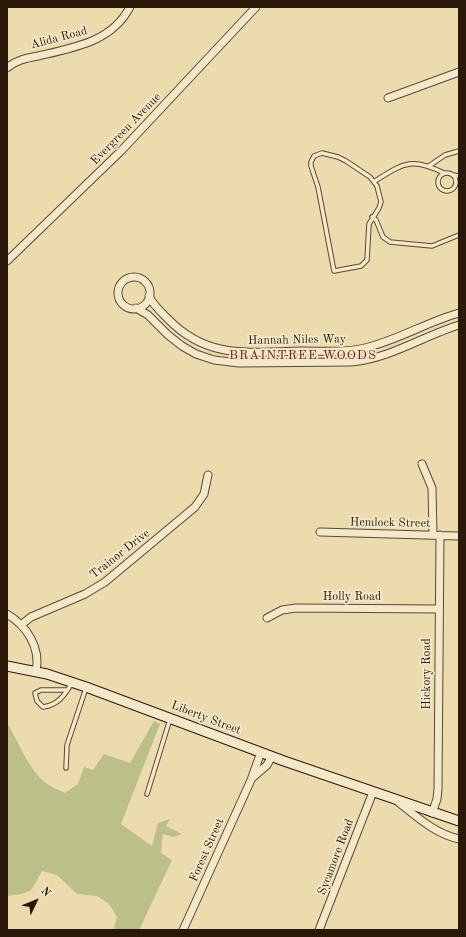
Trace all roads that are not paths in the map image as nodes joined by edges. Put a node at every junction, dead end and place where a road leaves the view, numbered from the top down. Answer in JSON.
{"nodes":[{"id":1,"x":130,"y":7,"type":"edge"},
{"id":2,"x":256,"y":7,"type":"edge"},
{"id":3,"x":7,"y":68,"type":"edge"},
{"id":4,"x":459,"y":72,"type":"edge"},
{"id":5,"x":388,"y":98,"type":"dead end"},
{"id":6,"x":459,"y":151,"type":"edge"},
{"id":7,"x":429,"y":166,"type":"junction"},
{"id":8,"x":444,"y":174,"type":"junction"},
{"id":9,"x":453,"y":175,"type":"junction"},
{"id":10,"x":459,"y":176,"type":"edge"},
{"id":11,"x":374,"y":181,"type":"junction"},
{"id":12,"x":372,"y":217,"type":"junction"},
{"id":13,"x":459,"y":235,"type":"edge"},
{"id":14,"x":7,"y":261,"type":"edge"},
{"id":15,"x":149,"y":296,"type":"junction"},
{"id":16,"x":136,"y":308,"type":"junction"},
{"id":17,"x":459,"y":313,"type":"edge"},
{"id":18,"x":459,"y":325,"type":"edge"},
{"id":19,"x":406,"y":333,"type":"junction"},
{"id":20,"x":411,"y":344,"type":"junction"},
{"id":21,"x":295,"y":351,"type":"junction"},
{"id":22,"x":295,"y":363,"type":"junction"},
{"id":23,"x":422,"y":464,"type":"dead end"},
{"id":24,"x":208,"y":475,"type":"dead end"},
{"id":25,"x":320,"y":532,"type":"dead end"},
{"id":26,"x":436,"y":535,"type":"junction"},
{"id":27,"x":459,"y":536,"type":"edge"},
{"id":28,"x":439,"y":609,"type":"junction"},
{"id":29,"x":7,"y":614,"type":"edge"},
{"id":30,"x":267,"y":618,"type":"dead end"},
{"id":31,"x":21,"y":625,"type":"junction"},
{"id":32,"x":7,"y":666,"type":"edge"},
{"id":33,"x":36,"y":671,"type":"junction"},
{"id":34,"x":70,"y":686,"type":"junction"},
{"id":35,"x":86,"y":687,"type":"junction"},
{"id":36,"x":170,"y":718,"type":"junction"},
{"id":37,"x":261,"y":752,"type":"junction"},
{"id":38,"x":272,"y":756,"type":"junction"},
{"id":39,"x":66,"y":768,"type":"dead end"},
{"id":40,"x":251,"y":780,"type":"junction"},
{"id":41,"x":372,"y":792,"type":"junction"},
{"id":42,"x":147,"y":794,"type":"dead end"},
{"id":43,"x":395,"y":800,"type":"junction"},
{"id":44,"x":432,"y":813,"type":"junction"},
{"id":45,"x":459,"y":822,"type":"edge"},
{"id":46,"x":459,"y":839,"type":"edge"},
{"id":47,"x":183,"y":930,"type":"edge"},
{"id":48,"x":319,"y":930,"type":"edge"}],
"edges":[{"from":1,"to":3,"type":"street","name":"Alida Road"},
{"from":2,"to":14,"type":"street","name":"Evergreen Avenue"},
{"from":4,"to":5,"type":"street"},
{"from":6,"to":7,"type":"lane"},
{"from":7,"to":8,"type":"lane"},
{"from":7,"to":11,"type":"lane"},
{"from":8,"to":9,"type":"lane"},
{"from":8,"to":9,"type":"lane"},
{"from":9,"to":10,"type":"lane"},
{"from":11,"to":12,"type":"lane"},
{"from":11,"to":12,"type":"lane"},
{"from":12,"to":13,"type":"lane"},
{"from":15,"to":16,"type":"street"},
{"from":15,"to":16,"type":"street","name":"Hannah Niles Way"},
{"from":15,"to":21,"type":"street","name":"Hannah Niles Way"},
{"from":16,"to":22,"type":"street","name":"Hannah Niles Way"},
{"from":17,"to":19,"type":"street","name":"Hannah Niles Way"},
{"from":18,"to":20,"type":"street","name":"Hannah Niles Way"},
{"from":19,"to":20,"type":"street"},
{"from":19,"to":21,"type":"street","name":"Hannah Niles Way"},
{"from":20,"to":22,"type":"street","name":"Hannah Niles Way"},
{"from":21,"to":22,"type":"street"},
{"from":23,"to":26,"type":"street","name":"Hickory Road"},
{"from":24,"to":31,"type":"street","name":"Trainor Drive"},
{"from":25,"to":26,"type":"street","name":"Hemlock Street"},
{"from":26,"to":27,"type":"street","name":"Hemlock Street"},
{"from":26,"to":28,"type":"street","name":"Hickory Road"},
{"from":28,"to":30,"type":"street","name":"Holly Road"},
{"from":28,"to":44,"type":"street","name":"Hickory Road"},
{"from":29,"to":31,"type":"street"},
{"from":31,"to":33,"type":"street"},
{"from":32,"to":33,"type":"main road","name":"Liberty Street"},
{"from":33,"to":34,"type":"main road","name":"Liberty Street"},
{"from":34,"to":34,"type":"lane"},
{"from":34,"to":35,"type":"main road","name":"Liberty Street"},
{"from":35,"to":36,"type":"main road","name":"Liberty Street"},
{"from":35,"to":39,"type":"lane"},
{"from":36,"to":37,"type":"main road","name":"Liberty Street"},
{"from":36,"to":42,"type":"lane"},
{"from":37,"to":38,"type":"main road","name":"Liberty Street"},
{"from":37,"to":40,"type":"street","name":"Forest Street"},
{"from":38,"to":40,"type":"street","name":"Forest Street"},
{"from":38,"to":41,"type":"main road","name":"Liberty Street"},
{"from":40,"to":47,"type":"street","name":"Forest Street"},
{"from":41,"to":43,"type":"main road","name":"Liberty Street"},
{"from":41,"to":48,"type":"street","name":"Sycamore Road"},
{"from":43,"to":44,"type":"main road","name":"Liberty Street"},
{"from":43,"to":46,"type":"street","name":"Liberty Street"},
{"from":44,"to":45,"type":"main road","name":"Liberty Street"}]}
